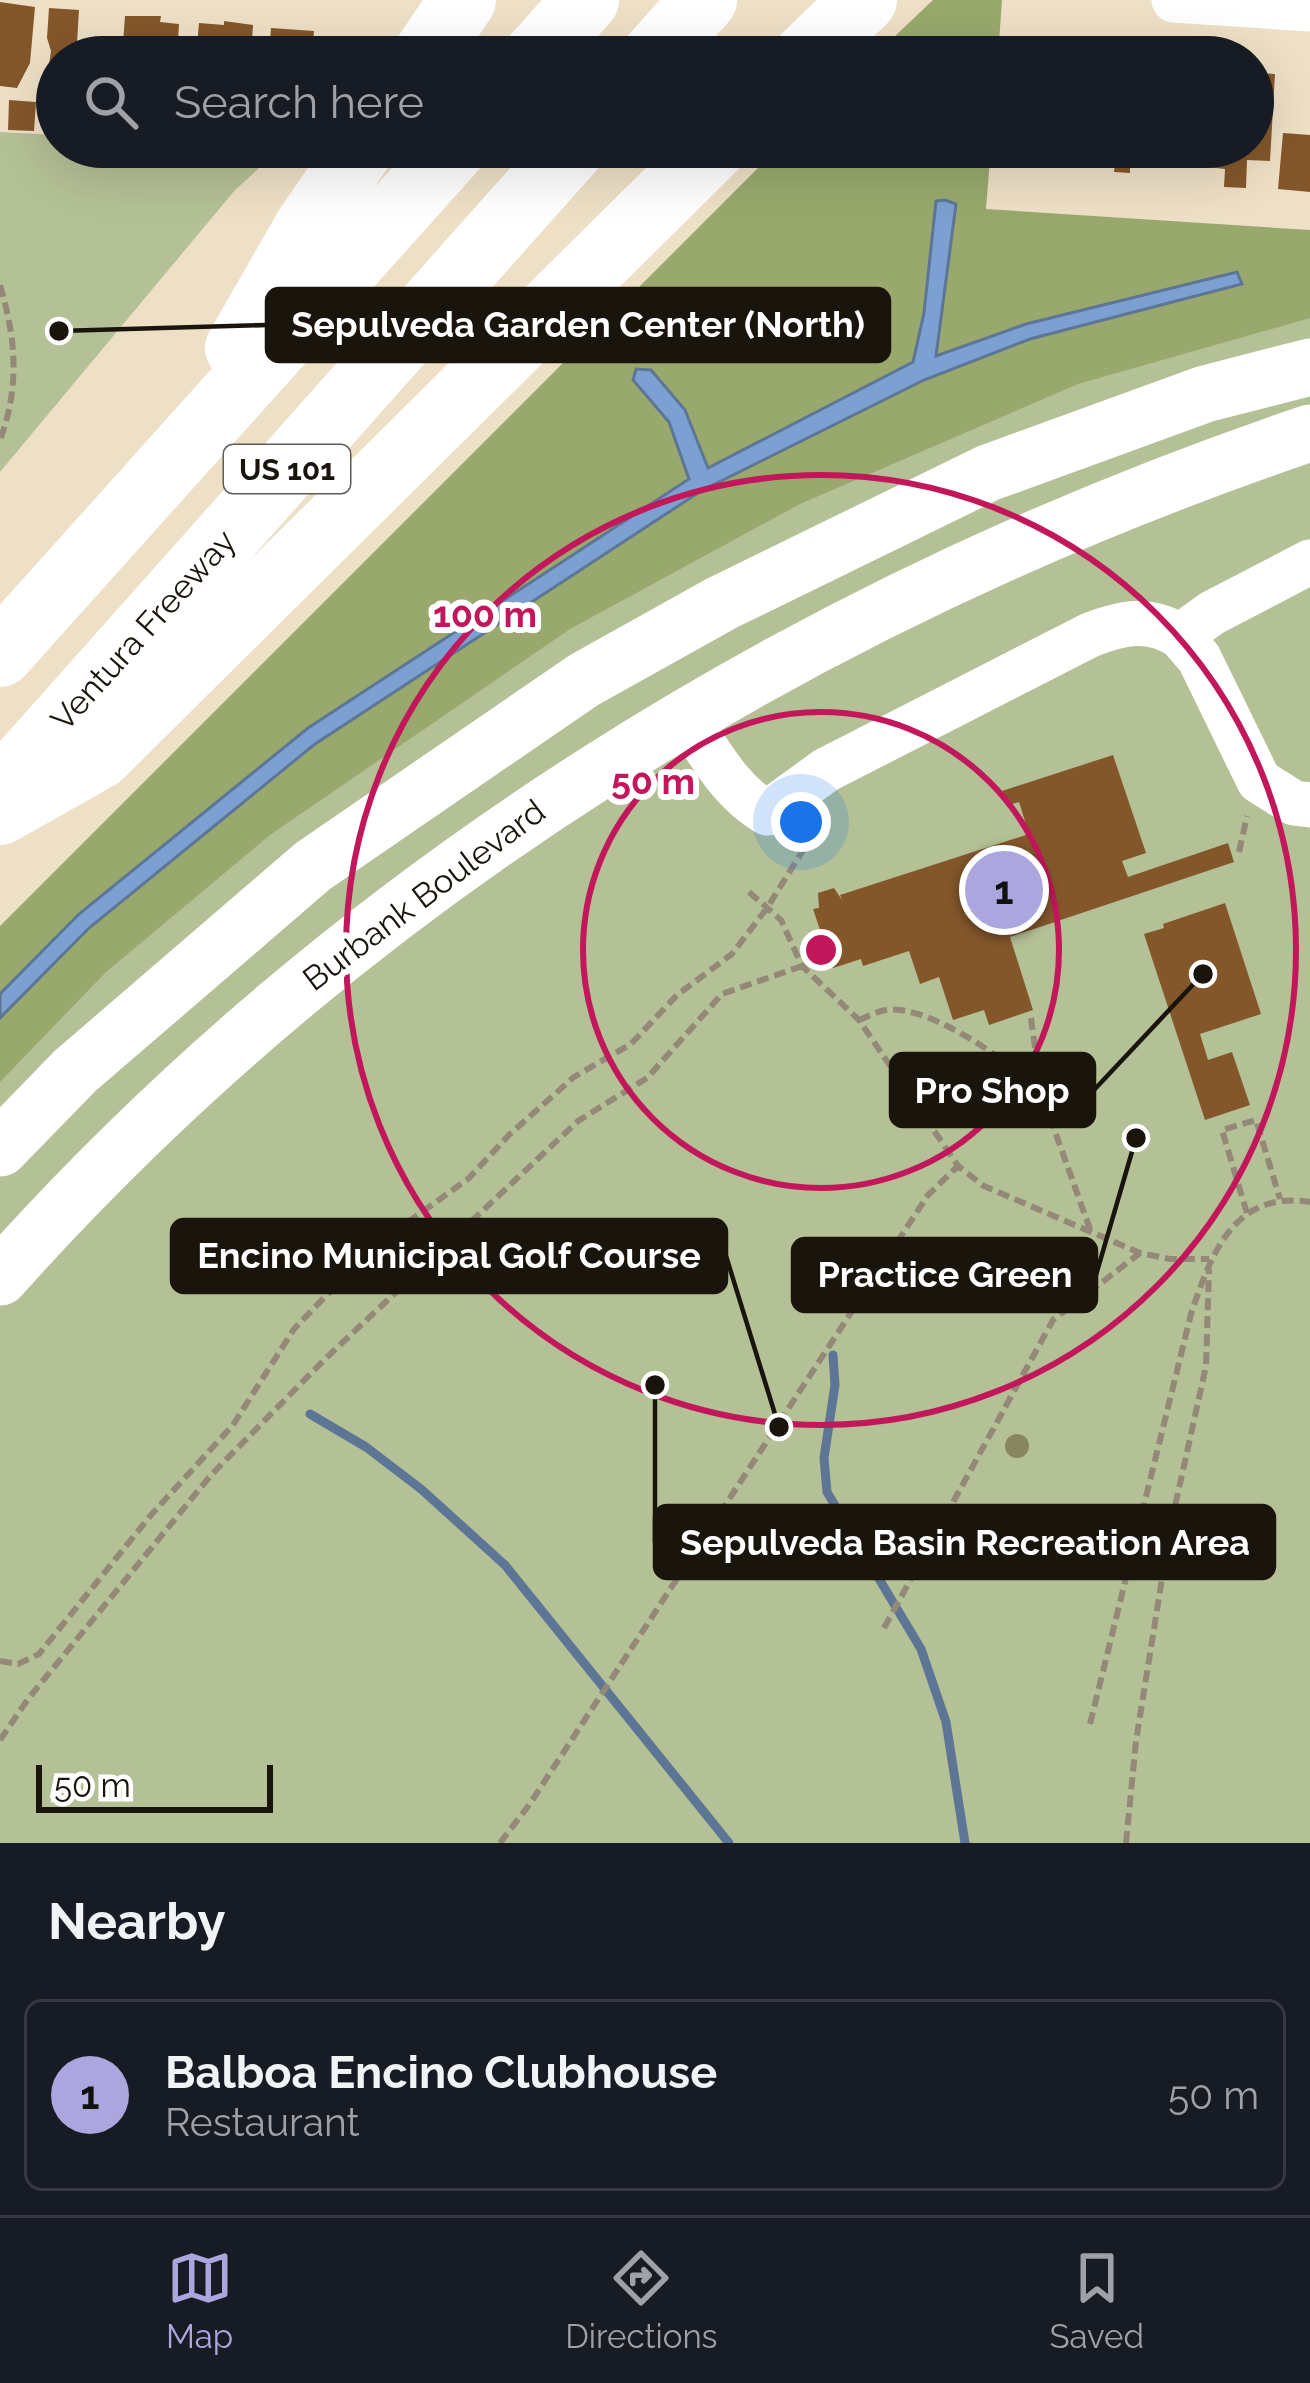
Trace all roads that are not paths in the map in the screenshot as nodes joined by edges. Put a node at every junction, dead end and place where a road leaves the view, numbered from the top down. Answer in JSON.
{"nodes":[{"id":1,"x":464,"y":0,"type":"edge"},
{"id":2,"x":586,"y":0,"type":"edge"},
{"id":3,"x":704,"y":0,"type":"edge"},
{"id":4,"x":864,"y":0,"type":"edge"},
{"id":5,"x":1192,"y":1,"type":"edge"},
{"id":6,"x":1310,"y":9,"type":"edge"},
{"id":7,"x":439,"y":36,"type":"edge"},
{"id":8,"x":554,"y":36,"type":"edge"},
{"id":9,"x":672,"y":36,"type":"edge"},
{"id":10,"x":827,"y":36,"type":"edge"},
{"id":11,"x":348,"y":168,"type":"edge"},
{"id":12,"x":435,"y":168,"type":"edge"},
{"id":13,"x":554,"y":168,"type":"edge"},
{"id":14,"x":693,"y":168,"type":"edge"},
{"id":15,"x":1310,"y":367,"type":"edge"},
{"id":16,"x":1310,"y":433,"type":"edge"},
{"id":17,"x":173,"y":461,"type":"junction"},
{"id":18,"x":988,"y":472,"type":"junction"},
{"id":19,"x":1310,"y":562,"type":"edge"},
{"id":20,"x":1180,"y":636,"type":"junction"},
{"id":21,"x":0,"y":654,"type":"edge"},
{"id":22,"x":685,"y":716,"type":"junction"},
{"id":23,"x":0,"y":791,"type":"edge"},
{"id":24,"x":1310,"y":806,"type":"edge"},
{"id":25,"x":0,"y":812,"type":"edge"},
{"id":26,"x":138,"y":1016,"type":"junction"},
{"id":27,"x":195,"y":1078,"type":"junction"},
{"id":28,"x":0,"y":1148,"type":"edge"},
{"id":29,"x":0,"y":1277,"type":"edge"}],
"edges":[{"from":1,"to":7,"type":"highway"},
{"from":2,"to":8,"type":"highway"},
{"from":3,"to":9,"type":"highway"},
{"from":4,"to":10,"type":"highway"},
{"from":5,"to":6,"type":"street"},
{"from":11,"to":17,"type":"highway"},
{"from":12,"to":17,"type":"highway","number":"US 101"},
{"from":13,"to":23,"type":"highway","name":"Ventura Freeway","number":"US 101"},
{"from":14,"to":25,"type":"highway"},
{"from":15,"to":18,"type":"main road"},
{"from":16,"to":22,"type":"main road","name":"Burbank Boulevard"},
{"from":17,"to":21,"type":"highway","number":"US 101"},
{"from":18,"to":22,"type":"main road"},
{"from":18,"to":26,"type":"main road"},
{"from":19,"to":20,"type":"street"},
{"from":20,"to":22,"type":"street"},
{"from":20,"to":24,"type":"street"},
{"from":22,"to":27,"type":"main road","name":"Burbank Boulevard"},
{"from":26,"to":27,"type":"main road"},
{"from":26,"to":28,"type":"main road"},
{"from":27,"to":29,"type":"main road","name":"Burbank Boulevard"}]}
